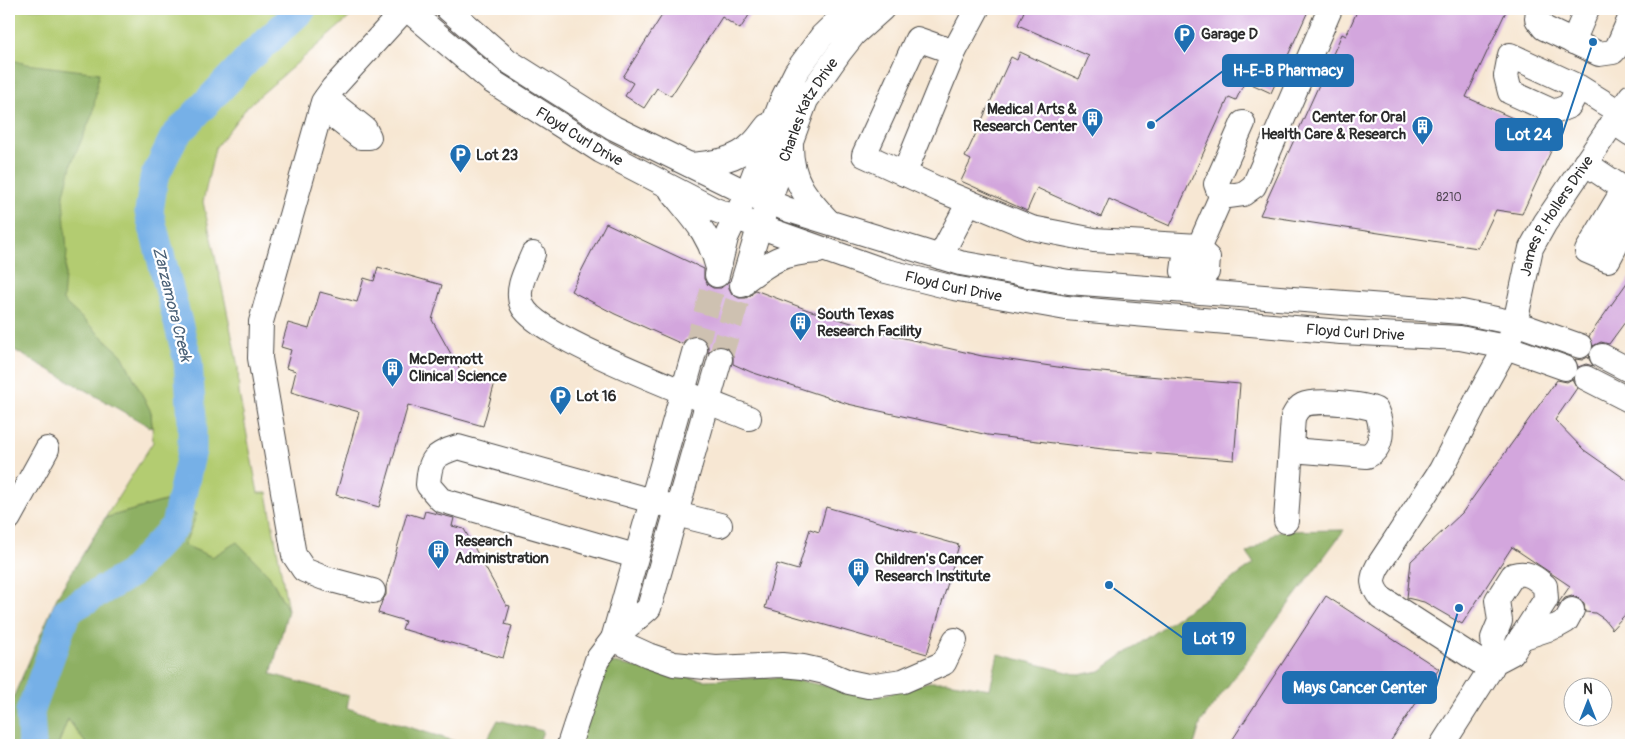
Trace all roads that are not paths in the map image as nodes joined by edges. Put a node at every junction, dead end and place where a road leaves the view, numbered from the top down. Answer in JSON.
{"nodes":[{"id":1,"x":406,"y":9,"type":"edge"},
{"id":2,"x":448,"y":9,"type":"edge"},
{"id":3,"x":850,"y":9,"type":"edge"},
{"id":4,"x":882,"y":9,"type":"edge"},
{"id":5,"x":977,"y":9,"type":"edge"},
{"id":6,"x":1330,"y":9,"type":"edge"},
{"id":7,"x":1538,"y":9,"type":"edge"},
{"id":8,"x":1587,"y":9,"type":"edge"},
{"id":9,"x":1631,"y":16,"type":"edge"},
{"id":10,"x":1573,"y":42,"type":"junction"},
{"id":11,"x":954,"y":52,"type":"junction"},
{"id":12,"x":1579,"y":87,"type":"junction"},
{"id":13,"x":776,"y":115,"type":"junction"},
{"id":14,"x":1623,"y":116,"type":"edge"},
{"id":15,"x":1243,"y":123,"type":"dead end"},
{"id":16,"x":791,"y":140,"type":"junction"},
{"id":17,"x":1585,"y":163,"type":"junction"},
{"id":18,"x":690,"y":165,"type":"junction"},
{"id":19,"x":904,"y":174,"type":"junction"},
{"id":20,"x":666,"y":184,"type":"junction"},
{"id":21,"x":1628,"y":191,"type":"edge"},
{"id":22,"x":758,"y":197,"type":"junction"},
{"id":23,"x":1221,"y":198,"type":"junction"},
{"id":24,"x":969,"y":202,"type":"junction"},
{"id":25,"x":1631,"y":217,"type":"edge"},
{"id":26,"x":736,"y":218,"type":"junction"},
{"id":27,"x":829,"y":222,"type":"junction"},
{"id":28,"x":759,"y":228,"type":"junction"},
{"id":29,"x":1198,"y":247,"type":"junction"},
{"id":30,"x":825,"y":251,"type":"junction"},
{"id":31,"x":533,"y":254,"type":"dead end"},
{"id":32,"x":940,"y":257,"type":"junction"},
{"id":33,"x":1194,"y":285,"type":"junction"},
{"id":34,"x":1190,"y":319,"type":"junction"},
{"id":35,"x":1515,"y":323,"type":"junction"},
{"id":36,"x":1580,"y":346,"type":"dead end"},
{"id":37,"x":1506,"y":347,"type":"junction"},
{"id":38,"x":695,"y":349,"type":"tunnel mouth"},
{"id":39,"x":1602,"y":356,"type":"dead end"},
{"id":40,"x":720,"y":360,"type":"tunnel mouth"},
{"id":41,"x":1631,"y":371,"type":"edge"},
{"id":42,"x":683,"y":392,"type":"junction"},
{"id":43,"x":1631,"y":401,"type":"edge"},
{"id":44,"x":708,"y":402,"type":"junction"},
{"id":45,"x":749,"y":418,"type":"dead end"},
{"id":46,"x":47,"y":449,"type":"dead end"},
{"id":47,"x":1291,"y":450,"type":"dead end"},
{"id":48,"x":651,"y":500,"type":"junction"},
{"id":49,"x":677,"y":511,"type":"junction"},
{"id":50,"x":9,"y":518,"type":"edge"},
{"id":51,"x":1286,"y":521,"type":"dead end"},
{"id":52,"x":720,"y":525,"type":"dead end"},
{"id":53,"x":635,"y":556,"type":"junction"},
{"id":54,"x":373,"y":592,"type":"dead end"},
{"id":55,"x":1572,"y":610,"type":"dead end"},
{"id":56,"x":613,"y":638,"type":"junction"},
{"id":57,"x":1521,"y":638,"type":"junction"},
{"id":58,"x":955,"y":640,"type":"dead end"},
{"id":59,"x":1493,"y":665,"type":"junction"},
{"id":60,"x":569,"y":745,"type":"edge"},
{"id":61,"x":1442,"y":745,"type":"edge"}],
"edges":[{"from":1,"to":20,"type":"street","name":"Floyd Curl Drive"},
{"from":1,"to":54,"type":"street"},
{"from":2,"to":18,"type":"street","name":"Floyd Curl Drive"},
{"from":3,"to":13,"type":"street","name":"Charles Katz Drive"},
{"from":4,"to":16,"type":"street","name":"Charles Katz Drive"},
{"from":5,"to":11,"type":"street"},
{"from":6,"to":23,"type":"street"},
{"from":7,"to":10,"type":"street"},
{"from":8,"to":10,"type":"street"},
{"from":9,"to":10,"type":"street"},
{"from":11,"to":19,"type":"street"},
{"from":11,"to":19,"type":"street"},
{"from":12,"to":12,"type":"street"},
{"from":12,"to":14,"type":"street"},
{"from":13,"to":18,"type":"street"},
{"from":13,"to":22,"type":"street","name":"Charles Katz Drive"},
{"from":14,"to":17,"type":"street","name":"James P. Hollers Drive"},
{"from":15,"to":23,"type":"street"},
{"from":16,"to":22,"type":"street","name":"Charles Katz Drive"},
{"from":16,"to":27,"type":"street"},
{"from":17,"to":21,"type":"street"},
{"from":17,"to":35,"type":"street","name":"James P. Hollers Drive"},
{"from":18,"to":22,"type":"street","name":"Floyd Curl Drive"},
{"from":19,"to":24,"type":"street"},
{"from":20,"to":26,"type":"street","name":"Floyd Curl Drive"},
{"from":20,"to":26,"type":"street","name":"Charles Katz Drive"},
{"from":21,"to":25,"type":"street"},
{"from":22,"to":26,"type":"street","name":"Charles Katz Drive"},
{"from":22,"to":27,"type":"street","name":"Floyd Curl Drive"},
{"from":22,"to":28,"type":"street","name":"Charles Katz Drive"},
{"from":23,"to":29,"type":"street"},
{"from":24,"to":29,"type":"street"},
{"from":24,"to":32,"type":"street"},
{"from":26,"to":28,"type":"street","name":"Floyd Curl Drive"},
{"from":27,"to":32,"type":"street","name":"Floyd Curl Drive"},
{"from":28,"to":30,"type":"street","name":"Floyd Curl Drive"},
{"from":28,"to":30,"type":"street","name":"Charles Katz Drive"},
{"from":29,"to":33,"type":"street"},
{"from":30,"to":34,"type":"street","name":"Floyd Curl Drive"},
{"from":31,"to":42,"type":"street"},
{"from":32,"to":33,"type":"street","name":"Floyd Curl Drive"},
{"from":33,"to":34,"type":"street"},
{"from":33,"to":35,"type":"street","name":"Floyd Curl Drive"},
{"from":34,"to":37,"type":"street","name":"Floyd Curl Drive"},
{"from":35,"to":36,"type":"street","name":"Floyd Curl Drive"},
{"from":35,"to":37,"type":"street","name":"James P. Hollers Drive"},
{"from":37,"to":43,"type":"street","name":"Floyd Curl Drive"},
{"from":37,"to":59,"type":"street","name":"James P. Hollers Drive"},
{"from":38,"to":42,"type":"street"},
{"from":39,"to":41,"type":"street"},
{"from":40,"to":44,"type":"street"},
{"from":42,"to":44,"type":"street"},
{"from":42,"to":48,"type":"street"},
{"from":44,"to":45,"type":"street"},
{"from":44,"to":49,"type":"street"},
{"from":46,"to":50,"type":"street"},
{"from":47,"to":51,"type":"street"},
{"from":48,"to":49,"type":"street"},
{"from":48,"to":53,"type":"street"},
{"from":48,"to":53,"type":"street"},
{"from":49,"to":52,"type":"street"},
{"from":49,"to":56,"type":"street"},
{"from":53,"to":56,"type":"street"},
{"from":55,"to":57,"type":"street"},
{"from":56,"to":58,"type":"street"},
{"from":56,"to":60,"type":"street"},
{"from":57,"to":59,"type":"street"},
{"from":57,"to":59,"type":"street"},
{"from":59,"to":61,"type":"street"}]}
